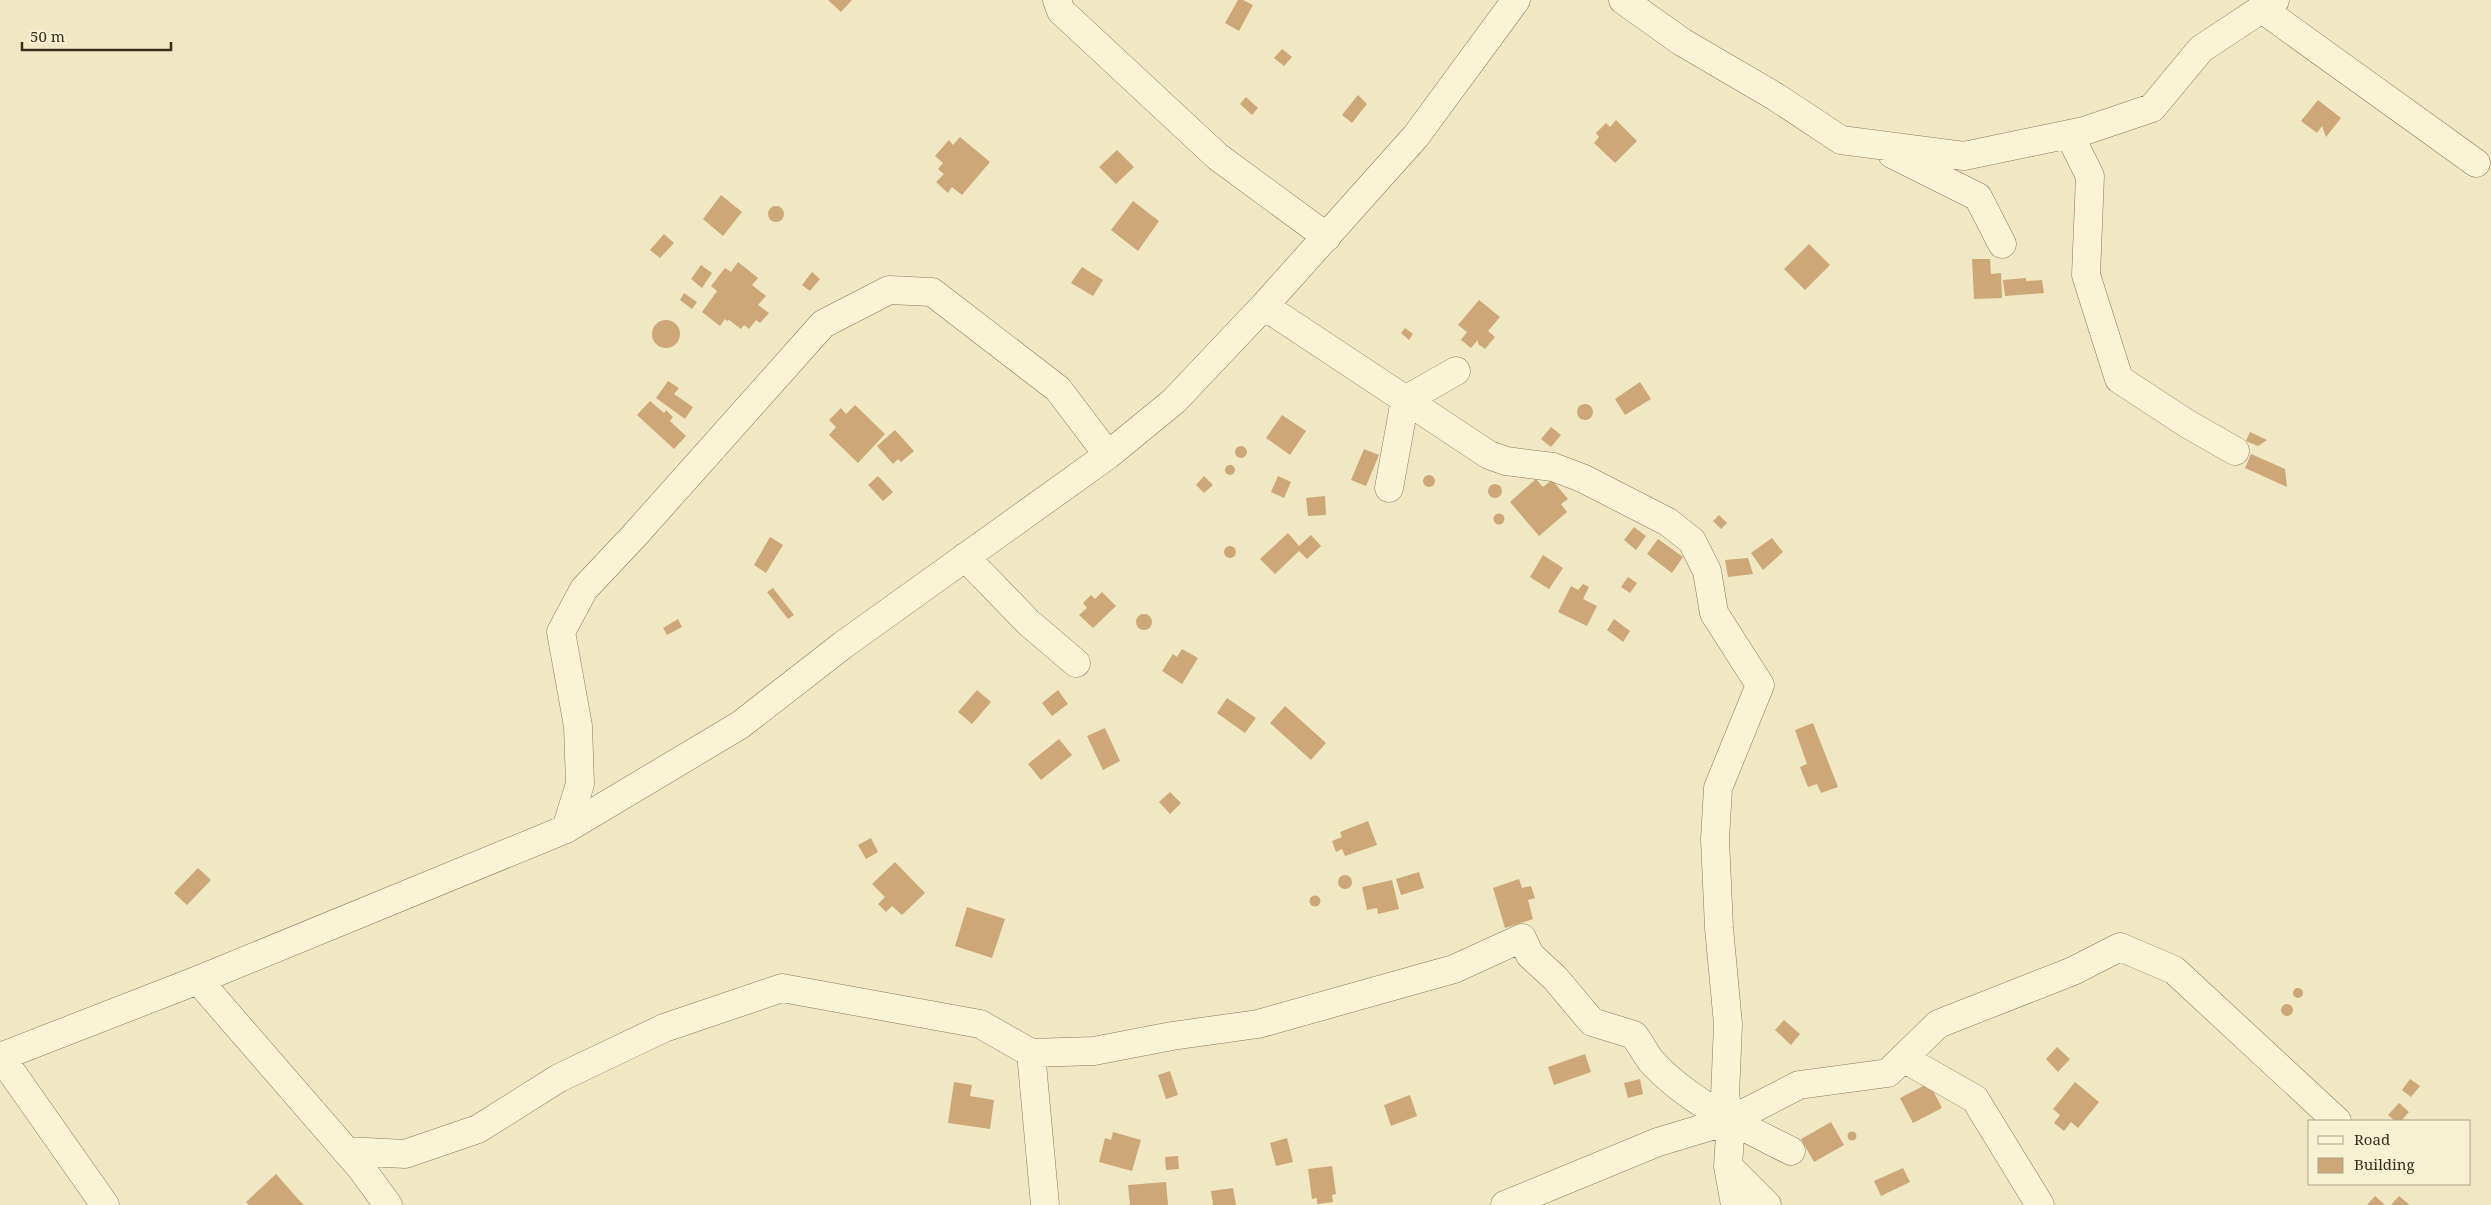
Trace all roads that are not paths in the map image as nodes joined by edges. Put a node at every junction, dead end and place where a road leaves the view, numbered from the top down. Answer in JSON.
{"nodes":[{"id":1,"x":1057,"y":0,"type":"edge"},
{"id":2,"x":1516,"y":0,"type":"edge"},
{"id":3,"x":1623,"y":0,"type":"edge"},
{"id":4,"x":2269,"y":5,"type":"edge"},
{"id":5,"x":2069,"y":134,"type":"junction"},
{"id":6,"x":1872,"y":144,"type":"junction"},
{"id":7,"x":2476,"y":163,"type":"dead end"},
{"id":8,"x":1327,"y":237,"type":"junction"},
{"id":9,"x":2002,"y":244,"type":"dead end"},
{"id":10,"x":1264,"y":306,"type":"junction"},
{"id":11,"x":1456,"y":371,"type":"dead end"},
{"id":12,"x":1405,"y":400,"type":"junction"},
{"id":13,"x":2235,"y":451,"type":"dead end"},
{"id":14,"x":1108,"y":455,"type":"junction"},
{"id":15,"x":1389,"y":488,"type":"dead end"},
{"id":16,"x":965,"y":557,"type":"junction"},
{"id":17,"x":1076,"y":664,"type":"dead end"},
{"id":18,"x":566,"y":829,"type":"junction"},
{"id":19,"x":198,"y":980,"type":"junction"},
{"id":20,"x":1031,"y":1053,"type":"junction"},
{"id":21,"x":1,"y":1057,"type":"edge"},
{"id":22,"x":1903,"y":1058,"type":"junction"},
{"id":23,"x":1731,"y":1120,"type":"junction"},
{"id":24,"x":2336,"y":1120,"type":"edge"},
{"id":25,"x":346,"y":1151,"type":"junction"},
{"id":26,"x":1791,"y":1151,"type":"dead end"},
{"id":27,"x":1728,"y":1166,"type":"junction"},
{"id":28,"x":105,"y":1205,"type":"edge"},
{"id":29,"x":388,"y":1205,"type":"edge"},
{"id":30,"x":1045,"y":1205,"type":"edge"},
{"id":31,"x":1505,"y":1205,"type":"edge"},
{"id":32,"x":1735,"y":1205,"type":"edge"},
{"id":33,"x":1767,"y":1205,"type":"edge"},
{"id":34,"x":2040,"y":1205,"type":"edge"}],
"edges":[{"from":1,"to":8,"type":"street"},
{"from":2,"to":8,"type":"street"},
{"from":3,"to":6,"type":"street"},
{"from":4,"to":5,"type":"street"},
{"from":4,"to":7,"type":"street"},
{"from":5,"to":6,"type":"street"},
{"from":5,"to":13,"type":"street"},
{"from":6,"to":9,"type":"street"},
{"from":8,"to":10,"type":"street"},
{"from":10,"to":12,"type":"street"},
{"from":10,"to":14,"type":"street"},
{"from":11,"to":12,"type":"street"},
{"from":12,"to":15,"type":"street"},
{"from":12,"to":23,"type":"street"},
{"from":14,"to":16,"type":"street"},
{"from":14,"to":18,"type":"street"},
{"from":16,"to":17,"type":"street"},
{"from":16,"to":18,"type":"street"},
{"from":18,"to":19,"type":"street"},
{"from":19,"to":21,"type":"street"},
{"from":19,"to":25,"type":"street"},
{"from":20,"to":23,"type":"street"},
{"from":20,"to":25,"type":"street"},
{"from":20,"to":30,"type":"street"},
{"from":21,"to":28,"type":"street"},
{"from":22,"to":23,"type":"street"},
{"from":22,"to":24,"type":"street"},
{"from":22,"to":34,"type":"street"},
{"from":23,"to":26,"type":"street"},
{"from":23,"to":27,"type":"street"},
{"from":23,"to":31,"type":"street"},
{"from":25,"to":29,"type":"street"},
{"from":27,"to":32,"type":"street"},
{"from":27,"to":33,"type":"street"}]}
